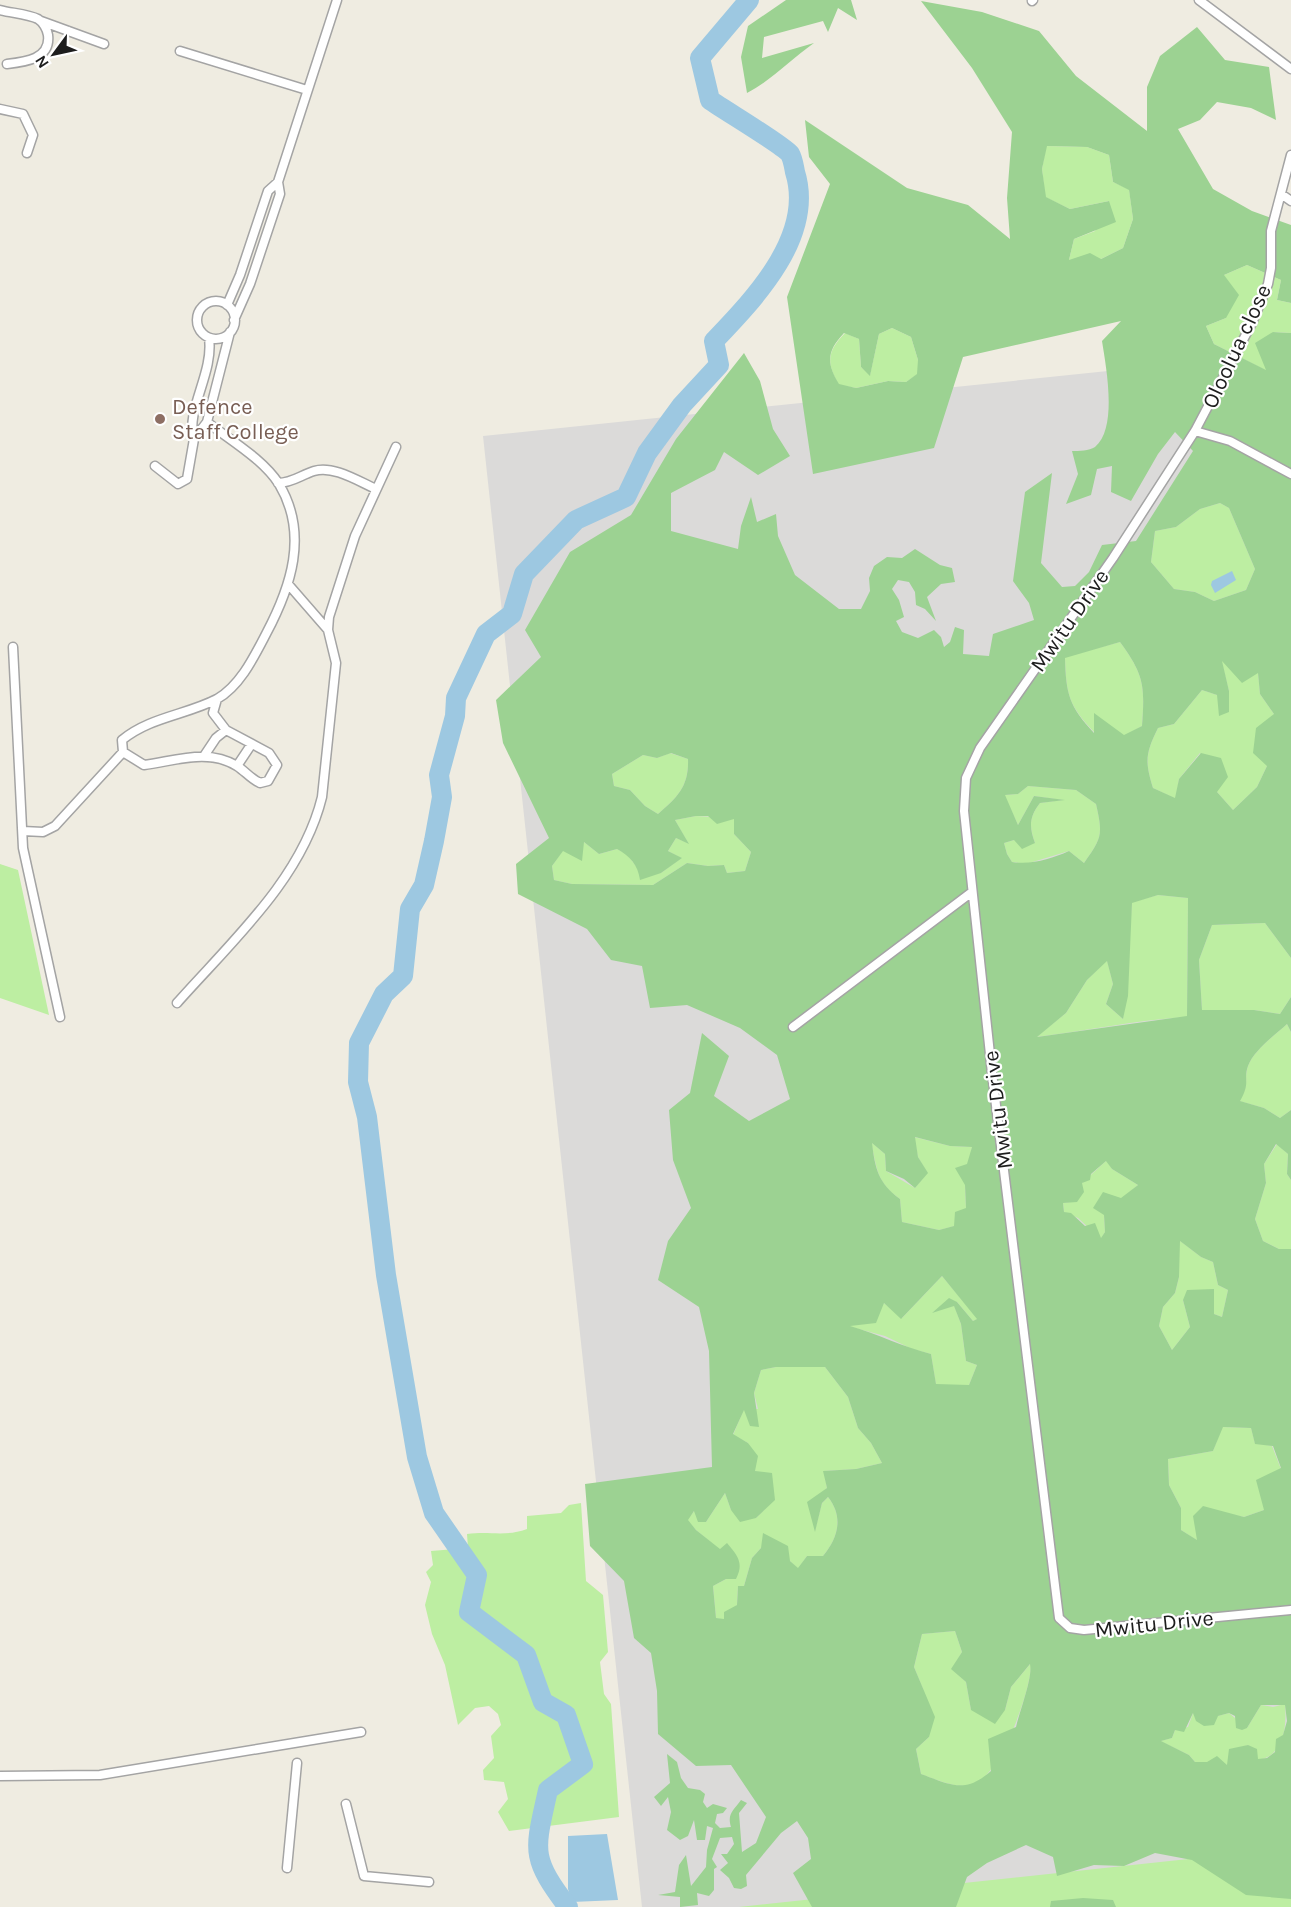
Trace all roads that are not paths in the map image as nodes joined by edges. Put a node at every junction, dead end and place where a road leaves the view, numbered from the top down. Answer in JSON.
{"nodes":[{"id":1,"x":336,"y":0,"type":"edge"},
{"id":2,"x":1199,"y":0,"type":"edge"},
{"id":3,"x":0,"y":10,"type":"edge"},
{"id":4,"x":38,"y":20,"type":"junction"},
{"id":5,"x":104,"y":44,"type":"dead end"},
{"id":6,"x":180,"y":51,"type":"dead end"},
{"id":7,"x":7,"y":64,"type":"dead end"},
{"id":8,"x":1291,"y":69,"type":"edge"},
{"id":9,"x":308,"y":90,"type":"junction"},
{"id":10,"x":0,"y":109,"type":"edge"},
{"id":11,"x":27,"y":153,"type":"dead end"},
{"id":12,"x":1291,"y":155,"type":"edge"},
{"id":13,"x":278,"y":182,"type":"junction"},
{"id":14,"x":1281,"y":194,"type":"junction"},
{"id":15,"x":1291,"y":201,"type":"edge"},
{"id":16,"x":227,"y":305,"type":"junction"},
{"id":17,"x":234,"y":321,"type":"junction"},
{"id":18,"x":230,"y":332,"type":"junction"},
{"id":19,"x":209,"y":338,"type":"junction"},
{"id":20,"x":207,"y":422,"type":"junction"},
{"id":21,"x":1195,"y":431,"type":"junction"},
{"id":22,"x":194,"y":439,"type":"junction"},
{"id":23,"x":396,"y":447,"type":"dead end"},
{"id":24,"x":155,"y":465,"type":"dead end"},
{"id":25,"x":1291,"y":474,"type":"edge"},
{"id":26,"x":278,"y":483,"type":"junction"},
{"id":27,"x":376,"y":489,"type":"junction"},
{"id":28,"x":288,"y":584,"type":"junction"},
{"id":29,"x":328,"y":630,"type":"junction"},
{"id":30,"x":13,"y":647,"type":"dead end"},
{"id":31,"x":217,"y":699,"type":"junction"},
{"id":32,"x":226,"y":730,"type":"junction"},
{"id":33,"x":251,"y":745,"type":"junction"},
{"id":34,"x":123,"y":752,"type":"junction"},
{"id":35,"x":204,"y":756,"type":"junction"},
{"id":36,"x":237,"y":766,"type":"junction"},
{"id":37,"x":23,"y":831,"type":"junction"},
{"id":38,"x":972,"y":892,"type":"junction"},
{"id":39,"x":177,"y":1002,"type":"dead end"},
{"id":40,"x":60,"y":1017,"type":"dead end"},
{"id":41,"x":793,"y":1027,"type":"dead end"},
{"id":42,"x":1291,"y":1610,"type":"edge"},
{"id":43,"x":361,"y":1732,"type":"dead end"},
{"id":44,"x":297,"y":1763,"type":"dead end"},
{"id":45,"x":0,"y":1776,"type":"edge"},
{"id":46,"x":346,"y":1804,"type":"dead end"},
{"id":47,"x":287,"y":1868,"type":"dead end"},
{"id":48,"x":429,"y":1882,"type":"dead end"}],
"edges":[{"from":1,"to":9,"type":"street"},
{"from":2,"to":8,"type":"street"},
{"from":3,"to":4,"type":"street"},
{"from":4,"to":5,"type":"street"},
{"from":4,"to":7,"type":"street"},
{"from":6,"to":9,"type":"street"},
{"from":9,"to":13,"type":"street"},
{"from":10,"to":11,"type":"street"},
{"from":12,"to":14,"type":"street","name":"Oloolua close"},
{"from":13,"to":16,"type":"street"},
{"from":13,"to":17,"type":"street"},
{"from":14,"to":15,"type":"street"},
{"from":14,"to":21,"type":"street","name":"Oloolua close"},
{"from":16,"to":17,"type":"street"},
{"from":16,"to":19,"type":"street"},
{"from":17,"to":18,"type":"street"},
{"from":18,"to":19,"type":"street"},
{"from":18,"to":20,"type":"street"},
{"from":19,"to":22,"type":"street"},
{"from":20,"to":22,"type":"street"},
{"from":20,"to":26,"type":"street"},
{"from":21,"to":25,"type":"street"},
{"from":21,"to":38,"type":"street","name":"Mwitu Drive"},
{"from":22,"to":24,"type":"street"},
{"from":23,"to":27,"type":"street"},
{"from":26,"to":27,"type":"street"},
{"from":26,"to":28,"type":"street"},
{"from":27,"to":29,"type":"street"},
{"from":28,"to":29,"type":"street"},
{"from":28,"to":31,"type":"street"},
{"from":29,"to":39,"type":"street"},
{"from":30,"to":37,"type":"street"},
{"from":31,"to":32,"type":"street"},
{"from":31,"to":34,"type":"street"},
{"from":32,"to":33,"type":"street"},
{"from":32,"to":35,"type":"street"},
{"from":33,"to":36,"type":"street"},
{"from":33,"to":36,"type":"street"},
{"from":34,"to":35,"type":"street"},
{"from":34,"to":37,"type":"street"},
{"from":35,"to":36,"type":"street"},
{"from":37,"to":40,"type":"street"},
{"from":38,"to":41,"type":"street"},
{"from":38,"to":42,"type":"street","name":"Mwitu Drive"},
{"from":43,"to":45,"type":"street"},
{"from":44,"to":47,"type":"street"},
{"from":46,"to":48,"type":"street"}]}
